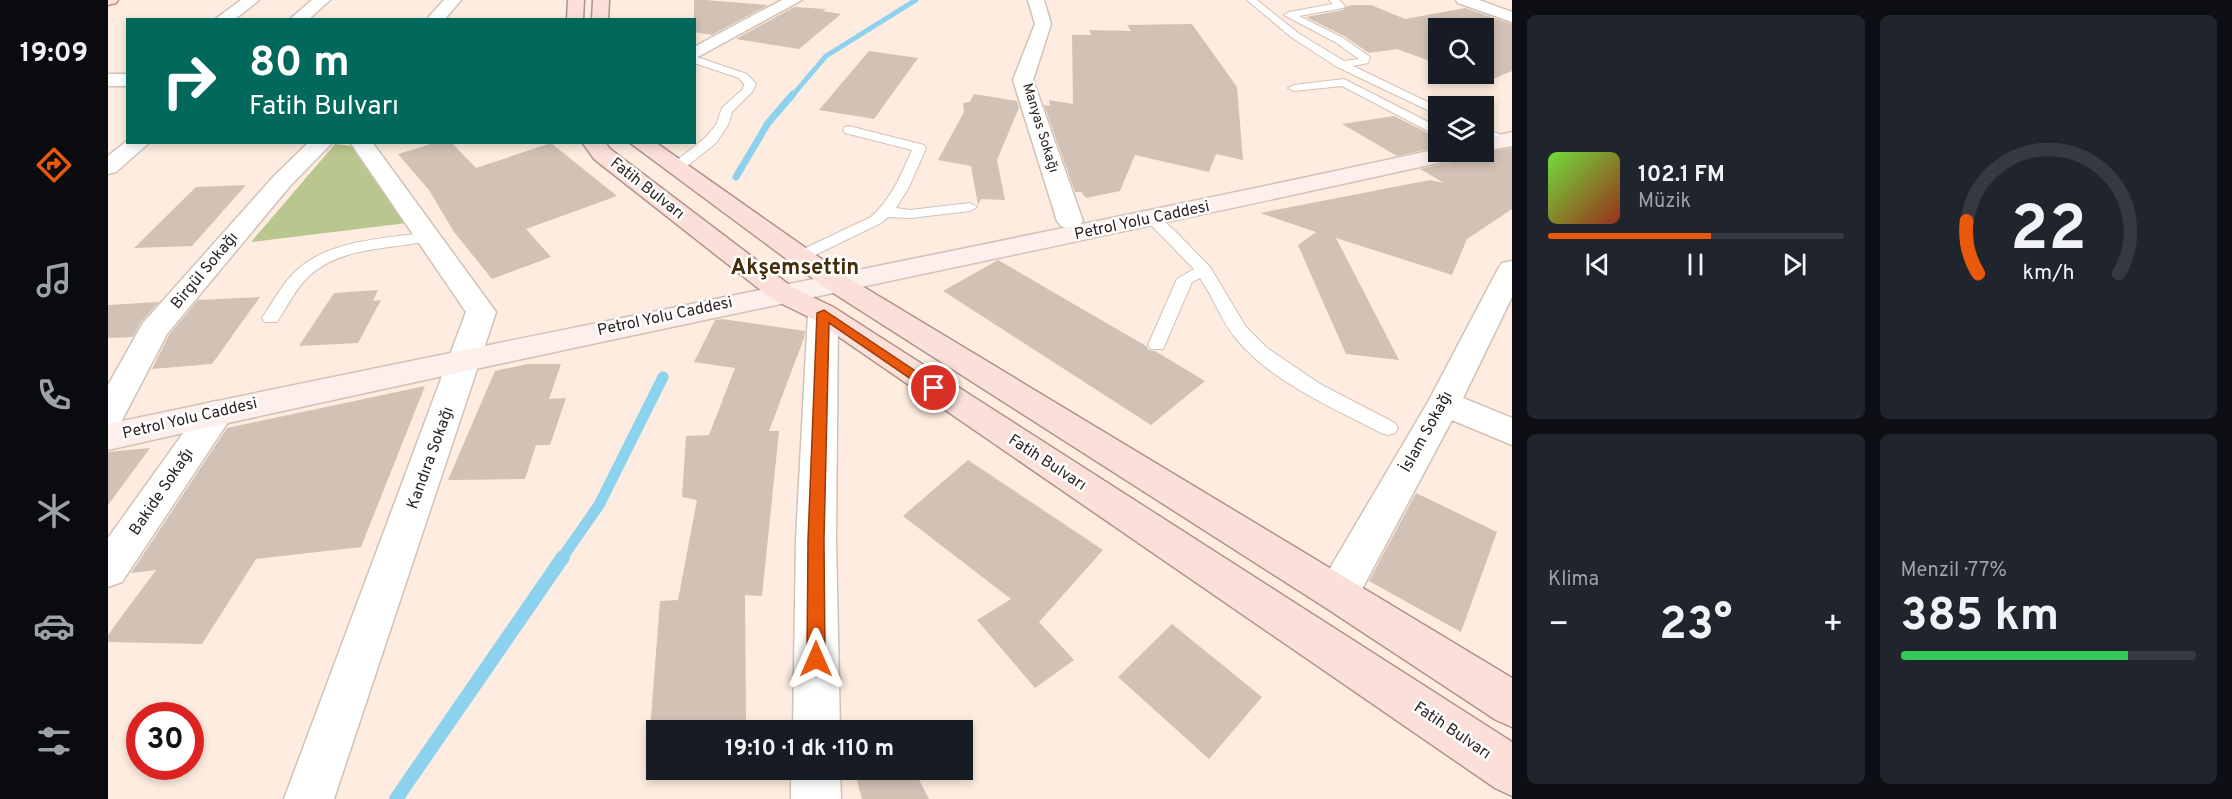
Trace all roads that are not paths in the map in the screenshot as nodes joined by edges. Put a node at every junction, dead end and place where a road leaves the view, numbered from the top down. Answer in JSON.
{"nodes":[{"id":1,"x":251,"y":0,"type":"edge"},
{"id":2,"x":322,"y":0,"type":"edge"},
{"id":3,"x":453,"y":0,"type":"edge"},
{"id":4,"x":576,"y":0,"type":"edge"},
{"id":5,"x":601,"y":0,"type":"edge"},
{"id":6,"x":794,"y":0,"type":"edge"},
{"id":7,"x":1036,"y":0,"type":"edge"},
{"id":8,"x":1252,"y":0,"type":"edge"},
{"id":9,"x":1334,"y":0,"type":"edge"},
{"id":10,"x":1464,"y":0,"type":"edge"},
{"id":11,"x":1512,"y":17,"type":"edge"},
{"id":12,"x":225,"y":18,"type":"edge"},
{"id":13,"x":300,"y":18,"type":"edge"},
{"id":14,"x":436,"y":18,"type":"edge"},
{"id":15,"x":575,"y":18,"type":"edge"},
{"id":16,"x":600,"y":18,"type":"edge"},
{"id":17,"x":696,"y":56,"type":"edge"},
{"id":18,"x":696,"y":58,"type":"edge"},
{"id":19,"x":1341,"y":65,"type":"junction"},
{"id":20,"x":108,"y":80,"type":"edge"},
{"id":21,"x":126,"y":80,"type":"edge"},
{"id":22,"x":1294,"y":88,"type":"dead end"},
{"id":23,"x":1428,"y":106,"type":"edge"},
{"id":24,"x":1428,"y":127,"type":"edge"},
{"id":25,"x":849,"y":130,"type":"dead end"},
{"id":26,"x":137,"y":144,"type":"edge"},
{"id":27,"x":320,"y":144,"type":"edge"},
{"id":28,"x":362,"y":144,"type":"edge"},
{"id":29,"x":594,"y":144,"type":"edge"},
{"id":30,"x":643,"y":144,"type":"edge"},
{"id":31,"x":1428,"y":158,"type":"edge"},
{"id":32,"x":108,"y":167,"type":"edge"},
{"id":33,"x":676,"y":168,"type":"junction"},
{"id":34,"x":1224,"y":204,"type":"junction"},
{"id":35,"x":970,"y":207,"type":"dead end"},
{"id":36,"x":886,"y":212,"type":"junction"},
{"id":37,"x":1153,"y":219,"type":"junction"},
{"id":38,"x":1070,"y":221,"type":"junction"},
{"id":39,"x":428,"y":237,"type":"junction"},
{"id":40,"x":1512,"y":268,"type":"edge"},
{"id":41,"x":1204,"y":270,"type":"junction"},
{"id":42,"x":819,"y":281,"type":"junction"},
{"id":43,"x":773,"y":287,"type":"junction"},
{"id":44,"x":1504,"y":305,"type":"edge"},
{"id":45,"x":271,"y":318,"type":"dead end"},
{"id":46,"x":1157,"y":345,"type":"dead end"},
{"id":47,"x":468,"y":350,"type":"junction"},
{"id":48,"x":1444,"y":403,"type":"junction"},
{"id":49,"x":216,"y":413,"type":"junction"},
{"id":50,"x":108,"y":417,"type":"edge"},
{"id":51,"x":1388,"y":428,"type":"dead end"},
{"id":52,"x":1512,"y":432,"type":"edge"},
{"id":53,"x":108,"y":437,"type":"edge"},
{"id":54,"x":108,"y":570,"type":"edge"},
{"id":55,"x":1338,"y":593,"type":"junction"},
{"id":56,"x":1512,"y":704,"type":"edge"},
{"id":57,"x":816,"y":720,"type":"edge"},
{"id":58,"x":1512,"y":771,"type":"edge"},
{"id":59,"x":816,"y":780,"type":"edge"},
{"id":60,"x":309,"y":799,"type":"edge"},
{"id":61,"x":816,"y":799,"type":"edge"}],
"edges":[{"from":1,"to":12,"type":"street"},
{"from":2,"to":13,"type":"street"},
{"from":3,"to":14,"type":"street"},
{"from":4,"to":15,"type":"main road"},
{"from":5,"to":16,"type":"main road"},
{"from":6,"to":17,"type":"street"},
{"from":7,"to":38,"type":"street","name":"Manyas Sokağı"},
{"from":8,"to":19,"type":"lane"},
{"from":9,"to":19,"type":"lane"},
{"from":10,"to":11,"type":"street"},
{"from":18,"to":33,"type":"lane"},
{"from":19,"to":23,"type":"lane"},
{"from":20,"to":21,"type":"street"},
{"from":22,"to":24,"type":"lane"},
{"from":25,"to":36,"type":"lane"},
{"from":26,"to":32,"type":"street"},
{"from":27,"to":50,"type":"street","name":"Birgül Sokağı"},
{"from":28,"to":39,"type":"street","name":"Kandıra Sokağı"},
{"from":29,"to":43,"type":"main road","name":"Fatih Bulvarı"},
{"from":30,"to":33,"type":"main road","name":"Fatih Bulvarı"},
{"from":31,"to":34,"type":"main road","name":"Petrol Yolu Caddesi"},
{"from":33,"to":42,"type":"main road","name":"Fatih Bulvarı"},
{"from":34,"to":37,"type":"main road","name":"Petrol Yolu Caddesi"},
{"from":34,"to":38,"type":"main road","name":"Petrol Yolu Caddesi"},
{"from":35,"to":36,"type":"lane"},
{"from":36,"to":42,"type":"lane"},
{"from":37,"to":41,"type":"lane"},
{"from":37,"to":42,"type":"main road","name":"Petrol Yolu Caddesi"},
{"from":38,"to":42,"type":"main road","name":"Petrol Yolu Caddesi"},
{"from":39,"to":45,"type":"lane"},
{"from":39,"to":47,"type":"street","name":"Kandıra Sokağı"},
{"from":40,"to":44,"type":"street","name":"İslam Sokağı"},
{"from":41,"to":46,"type":"lane"},
{"from":41,"to":51,"type":"lane"},
{"from":42,"to":43,"type":"main road","name":"Fatih Bulvarı"},
{"from":42,"to":55,"type":"main road","name":"Fatih Bulvarı"},
{"from":42,"to":57,"type":"street"},
{"from":42,"to":58,"type":"main road","name":"Fatih Bulvarı"},
{"from":43,"to":47,"type":"main road","name":"Petrol Yolu Caddesi"},
{"from":44,"to":48,"type":"street","name":"İslam Sokağı"},
{"from":47,"to":49,"type":"main road","name":"Petrol Yolu Caddesi"},
{"from":47,"to":50,"type":"main road","name":"Petrol Yolu Caddesi"},
{"from":47,"to":60,"type":"street","name":"Kandıra Sokağı"},
{"from":48,"to":52,"type":"street"},
{"from":48,"to":55,"type":"street","name":"İslam Sokağı"},
{"from":49,"to":53,"type":"main road","name":"Petrol Yolu Caddesi"},
{"from":49,"to":54,"type":"street","name":"Bakide Sokağı"},
{"from":55,"to":56,"type":"main road","name":"Fatih Bulvarı"},
{"from":59,"to":61,"type":"street"}]}
